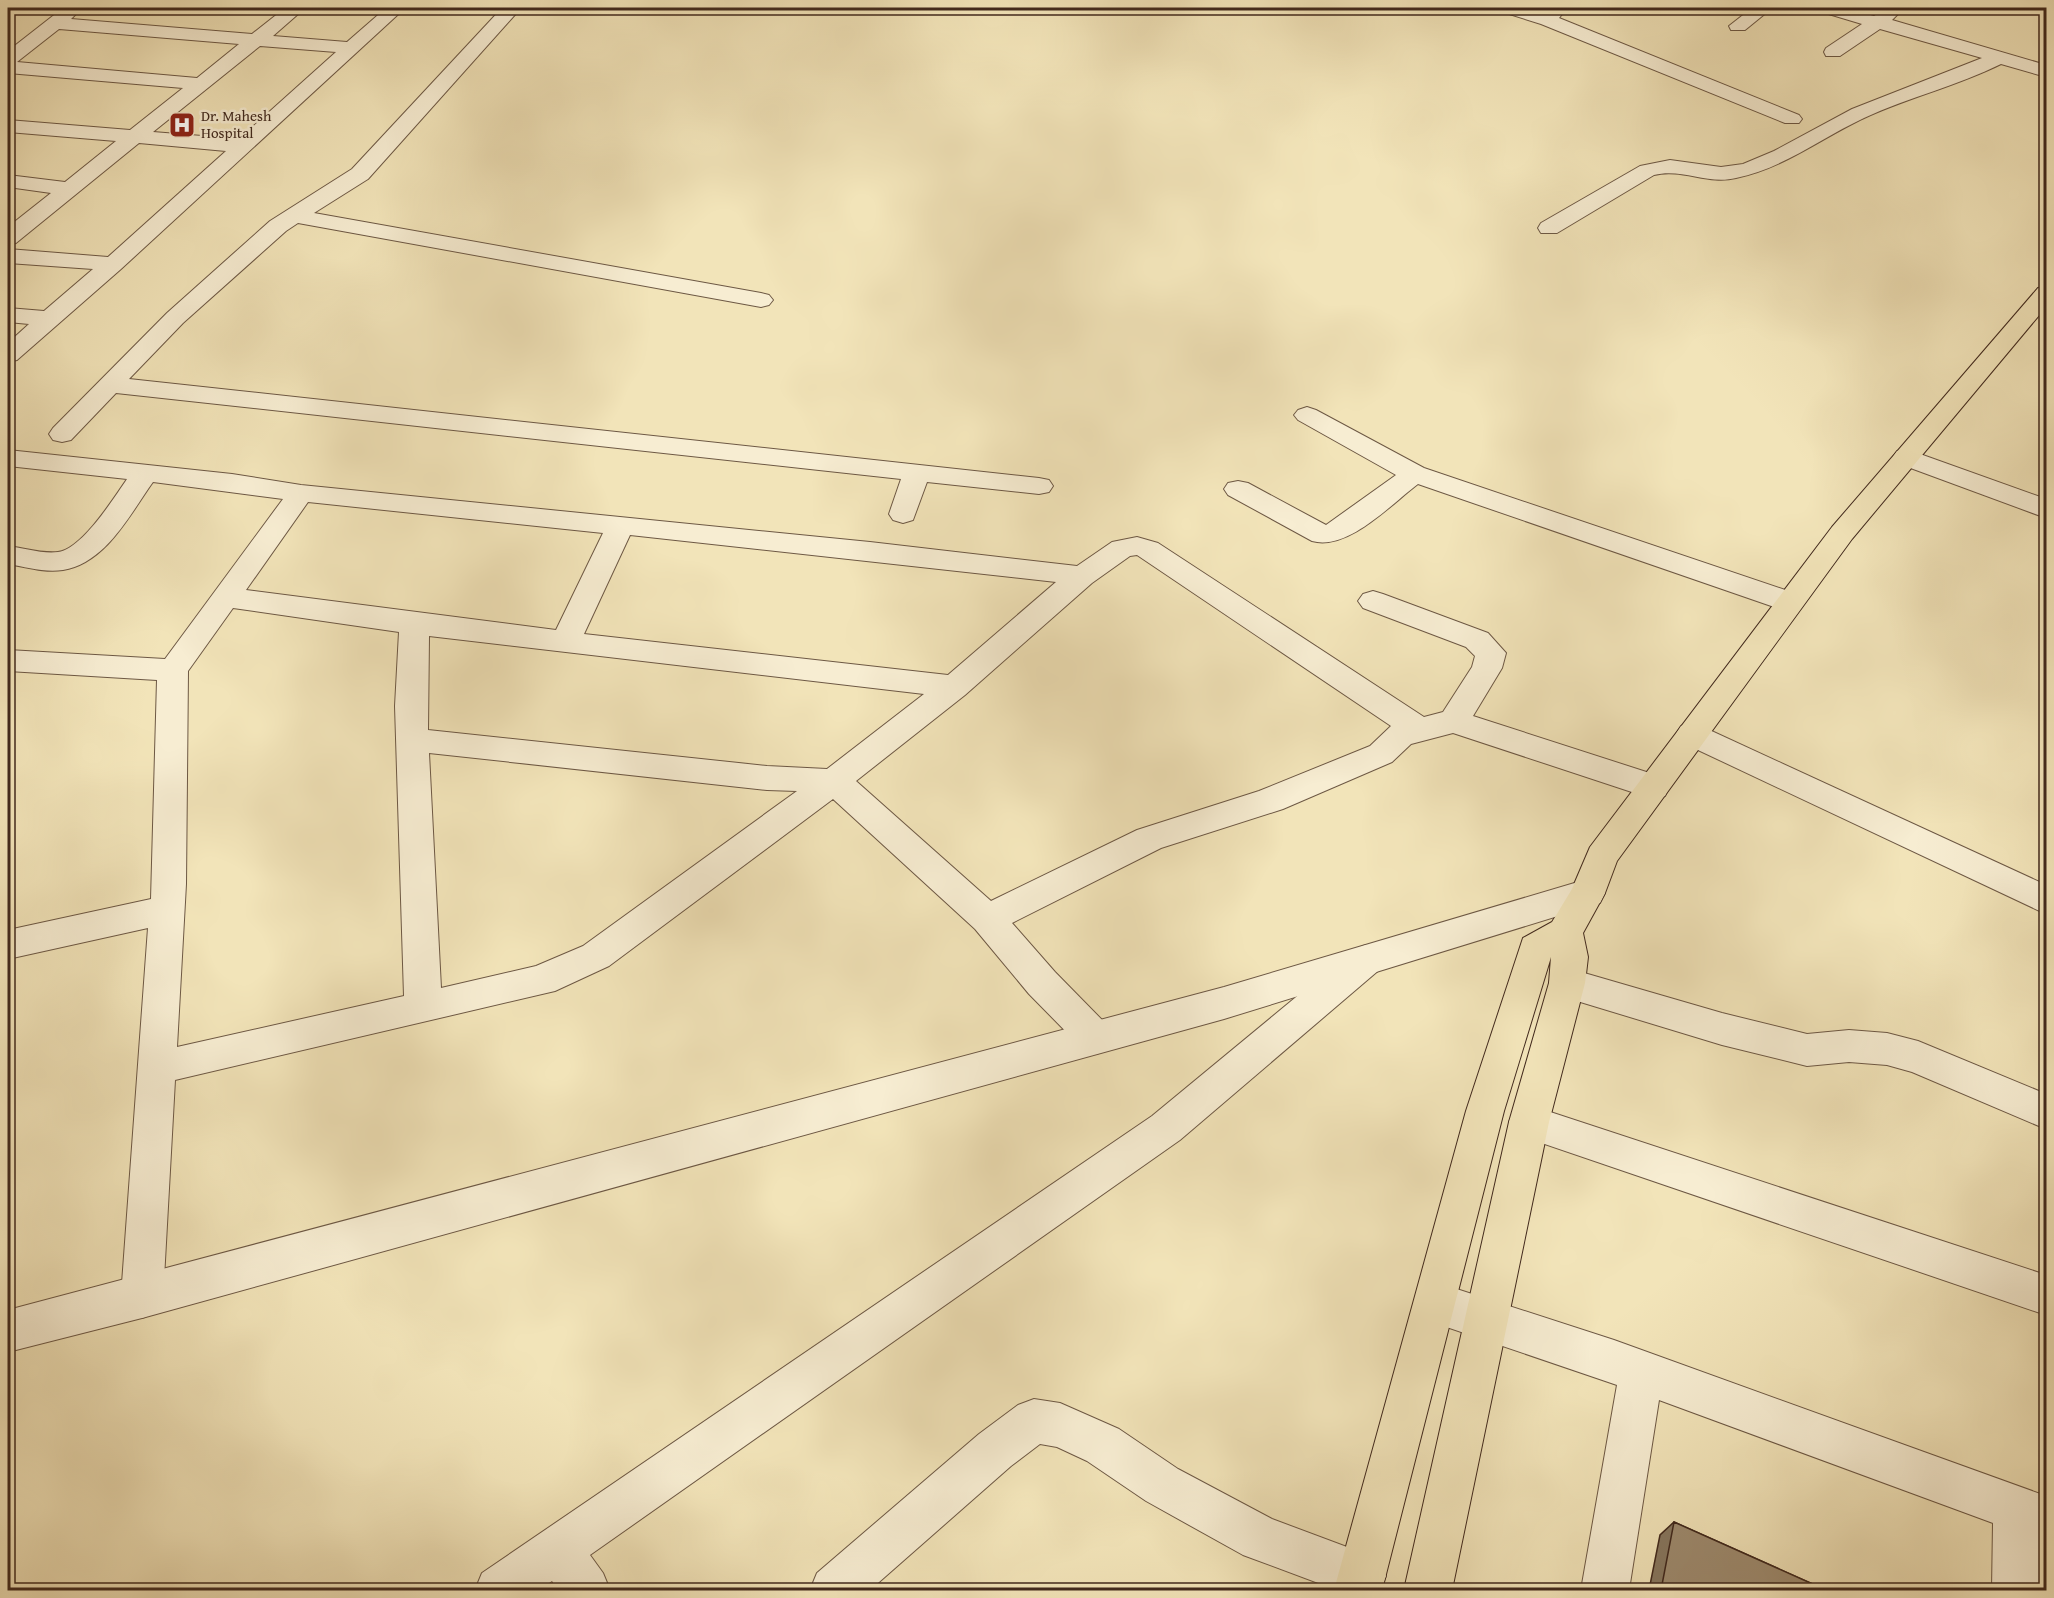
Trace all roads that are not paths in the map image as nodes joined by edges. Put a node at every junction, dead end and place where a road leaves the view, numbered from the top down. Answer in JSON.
{"nodes":[{"id":1,"x":75,"y":8,"type":"edge"},
{"id":2,"x":297,"y":8,"type":"edge"},
{"id":3,"x":396,"y":8,"type":"edge"},
{"id":4,"x":512,"y":8,"type":"edge"},
{"id":5,"x":1509,"y":8,"type":"edge"},
{"id":6,"x":1763,"y":8,"type":"edge"},
{"id":7,"x":1828,"y":8,"type":"edge"},
{"id":8,"x":1898,"y":8,"type":"edge"},
{"id":9,"x":1552,"y":14,"type":"edge"},
{"id":10,"x":1878,"y":22,"type":"junction"},
{"id":11,"x":54,"y":23,"type":"junction"},
{"id":12,"x":1738,"y":26,"type":"dead end"},
{"id":13,"x":258,"y":40,"type":"junction"},
{"id":14,"x":351,"y":48,"type":"junction"},
{"id":15,"x":1833,"y":52,"type":"dead end"},
{"id":16,"x":1999,"y":57,"type":"junction"},
{"id":17,"x":8,"y":60,"type":"edge"},
{"id":18,"x":8,"y":67,"type":"edge"},
{"id":19,"x":2046,"y":70,"type":"edge"},
{"id":20,"x":203,"y":84,"type":"junction"},
{"id":21,"x":1792,"y":119,"type":"dead end"},
{"id":22,"x":8,"y":126,"type":"edge"},
{"id":23,"x":137,"y":137,"type":"junction"},
{"id":24,"x":243,"y":146,"type":"junction"},
{"id":25,"x":8,"y":181,"type":"edge"},
{"id":26,"x":70,"y":189,"type":"junction"},
{"id":27,"x":294,"y":216,"type":"junction"},
{"id":28,"x":1549,"y":228,"type":"dead end"},
{"id":29,"x":8,"y":238,"type":"edge"},
{"id":30,"x":8,"y":256,"type":"edge"},
{"id":31,"x":113,"y":264,"type":"junction"},
{"id":32,"x":2046,"y":293,"type":"edge"},
{"id":33,"x":761,"y":300,"type":"dead end"},
{"id":34,"x":8,"y":315,"type":"edge"},
{"id":35,"x":47,"y":319,"type":"junction"},
{"id":36,"x":8,"y":355,"type":"edge"},
{"id":37,"x":111,"y":385,"type":"junction"},
{"id":38,"x":1307,"y":415,"type":"dead end"},
{"id":39,"x":62,"y":434,"type":"dead end"},
{"id":40,"x":8,"y":458,"type":"edge"},
{"id":41,"x":1906,"y":458,"type":"junction"},
{"id":42,"x":917,"y":473,"type":"junction"},
{"id":43,"x":145,"y":474,"type":"junction"},
{"id":44,"x":1414,"y":474,"type":"junction"},
{"id":45,"x":1039,"y":486,"type":"dead end"},
{"id":46,"x":1238,"y":489,"type":"dead end"},
{"id":47,"x":301,"y":494,"type":"junction"},
{"id":48,"x":2046,"y":509,"type":"edge"},
{"id":49,"x":903,"y":514,"type":"dead end"},
{"id":50,"x":621,"y":525,"type":"junction"},
{"id":51,"x":8,"y":555,"type":"edge"},
{"id":52,"x":1082,"y":576,"type":"junction"},
{"id":53,"x":227,"y":597,"type":"junction"},
{"id":54,"x":1373,"y":601,"type":"dead end"},
{"id":55,"x":1790,"y":602,"type":"junction"},
{"id":56,"x":414,"y":624,"type":"junction"},
{"id":57,"x":565,"y":643,"type":"junction"},
{"id":58,"x":8,"y":660,"type":"edge"},
{"id":59,"x":173,"y":670,"type":"junction"},
{"id":60,"x":954,"y":687,"type":"junction"},
{"id":61,"x":1454,"y":721,"type":"junction"},
{"id":62,"x":1419,"y":730,"type":"junction"},
{"id":63,"x":1692,"y":734,"type":"junction"},
{"id":64,"x":412,"y":740,"type":"junction"},
{"id":65,"x":834,"y":781,"type":"junction"},
{"id":66,"x":1653,"y":787,"type":"junction"},
{"id":67,"x":1588,"y":893,"type":"junction"},
{"id":68,"x":2046,"y":900,"type":"edge"},
{"id":69,"x":167,"y":910,"type":"junction"},
{"id":70,"x":987,"y":919,"type":"junction"},
{"id":71,"x":1565,"y":932,"type":"junction"},
{"id":72,"x":8,"y":944,"type":"edge"},
{"id":73,"x":1366,"y":960,"type":"junction"},
{"id":74,"x":1567,"y":983,"type":"junction"},
{"id":75,"x":423,"y":1005,"type":"junction"},
{"id":76,"x":1096,"y":1038,"type":"junction"},
{"id":77,"x":157,"y":1068,"type":"junction"},
{"id":78,"x":2046,"y":1112,"type":"edge"},
{"id":79,"x":1529,"y":1122,"type":"junction"},
{"id":80,"x":2046,"y":1294,"type":"edge"},
{"id":81,"x":142,"y":1297,"type":"junction"},
{"id":82,"x":1435,"y":1303,"type":"junction"},
{"id":83,"x":1485,"y":1320,"type":"junction"},
{"id":84,"x":8,"y":1331,"type":"edge"},
{"id":85,"x":1641,"y":1372,"type":"junction"},
{"id":86,"x":2031,"y":1513,"type":"edge"},
{"id":87,"x":559,"y":1549,"type":"junction"},
{"id":88,"x":1360,"y":1583,"type":"edge"},
{"id":89,"x":499,"y":1590,"type":"edge"},
{"id":90,"x":586,"y":1590,"type":"edge"},
{"id":91,"x":834,"y":1590,"type":"edge"},
{"id":92,"x":1428,"y":1590,"type":"edge"},
{"id":93,"x":1605,"y":1590,"type":"edge"},
{"id":94,"x":2016,"y":1590,"type":"edge"}],
"edges":[{"from":1,"to":11,"type":"street"},
{"from":2,"to":13,"type":"street"},
{"from":3,"to":14,"type":"street"},
{"from":4,"to":27,"type":"street"},
{"from":5,"to":9,"type":"street"},
{"from":6,"to":12,"type":"street"},
{"from":7,"to":10,"type":"street"},
{"from":8,"to":10,"type":"street"},
{"from":9,"to":21,"type":"street"},
{"from":10,"to":15,"type":"street"},
{"from":10,"to":16,"type":"street"},
{"from":11,"to":13,"type":"street"},
{"from":11,"to":17,"type":"street"},
{"from":13,"to":14,"type":"street"},
{"from":13,"to":20,"type":"street"},
{"from":14,"to":24,"type":"street"},
{"from":16,"to":19,"type":"street"},
{"from":16,"to":28,"type":"street"},
{"from":18,"to":20,"type":"street"},
{"from":20,"to":23,"type":"street"},
{"from":22,"to":23,"type":"street"},
{"from":23,"to":24,"type":"street"},
{"from":23,"to":26,"type":"street"},
{"from":24,"to":31,"type":"street"},
{"from":25,"to":26,"type":"street"},
{"from":26,"to":29,"type":"street"},
{"from":27,"to":33,"type":"street"},
{"from":27,"to":37,"type":"street"},
{"from":30,"to":31,"type":"street"},
{"from":31,"to":35,"type":"street"},
{"from":32,"to":41,"type":"main road"},
{"from":34,"to":35,"type":"street"},
{"from":35,"to":36,"type":"street"},
{"from":37,"to":39,"type":"street"},
{"from":37,"to":42,"type":"street"},
{"from":38,"to":44,"type":"street"},
{"from":40,"to":43,"type":"street"},
{"from":41,"to":48,"type":"street"},
{"from":41,"to":55,"type":"main road"},
{"from":42,"to":45,"type":"street"},
{"from":42,"to":49,"type":"street"},
{"from":43,"to":47,"type":"street"},
{"from":43,"to":51,"type":"street"},
{"from":44,"to":46,"type":"street"},
{"from":44,"to":55,"type":"street"},
{"from":47,"to":50,"type":"street"},
{"from":47,"to":53,"type":"street"},
{"from":50,"to":52,"type":"street"},
{"from":50,"to":57,"type":"street"},
{"from":52,"to":60,"type":"street"},
{"from":52,"to":62,"type":"street"},
{"from":53,"to":56,"type":"street"},
{"from":53,"to":59,"type":"street"},
{"from":54,"to":61,"type":"street"},
{"from":55,"to":63,"type":"main road"},
{"from":56,"to":57,"type":"street"},
{"from":56,"to":64,"type":"street"},
{"from":57,"to":60,"type":"street"},
{"from":58,"to":59,"type":"street"},
{"from":59,"to":69,"type":"street"},
{"from":60,"to":65,"type":"street"},
{"from":61,"to":62,"type":"street"},
{"from":61,"to":66,"type":"street"},
{"from":62,"to":70,"type":"street"},
{"from":63,"to":66,"type":"main road"},
{"from":63,"to":68,"type":"street"},
{"from":64,"to":65,"type":"street"},
{"from":64,"to":75,"type":"street"},
{"from":65,"to":70,"type":"street"},
{"from":65,"to":75,"type":"street"},
{"from":66,"to":67,"type":"main road"},
{"from":67,"to":71,"type":"main road"},
{"from":67,"to":73,"type":"street"},
{"from":69,"to":72,"type":"street"},
{"from":69,"to":77,"type":"street"},
{"from":70,"to":76,"type":"street"},
{"from":71,"to":74,"type":"main road"},
{"from":71,"to":82,"type":"main road"},
{"from":73,"to":76,"type":"street"},
{"from":73,"to":87,"type":"street"},
{"from":74,"to":78,"type":"street"},
{"from":74,"to":79,"type":"main road"},
{"from":75,"to":77,"type":"street"},
{"from":76,"to":81,"type":"street"},
{"from":77,"to":81,"type":"street"},
{"from":79,"to":80,"type":"street"},
{"from":79,"to":83,"type":"main road"},
{"from":81,"to":84,"type":"street"},
{"from":82,"to":83,"type":"street"},
{"from":82,"to":88,"type":"main road"},
{"from":83,"to":85,"type":"street"},
{"from":83,"to":92,"type":"main road"},
{"from":85,"to":86,"type":"street"},
{"from":85,"to":93,"type":"street"},
{"from":86,"to":94,"type":"street"},
{"from":87,"to":89,"type":"street"},
{"from":87,"to":90,"type":"street"},
{"from":88,"to":91,"type":"street"}]}
